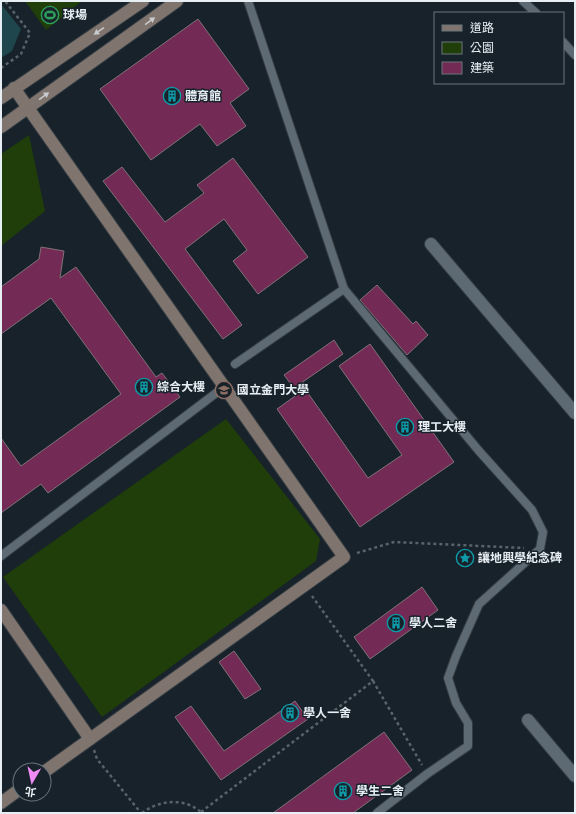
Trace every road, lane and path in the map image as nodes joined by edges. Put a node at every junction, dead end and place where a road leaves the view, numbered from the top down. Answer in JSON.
{"nodes":[{"id":1,"x":4,"y":1,"type":"edge"},
{"id":2,"x":143,"y":1,"type":"edge"},
{"id":3,"x":177,"y":1,"type":"edge"},
{"id":4,"x":248,"y":1,"type":"edge"},
{"id":5,"x":523,"y":1,"type":"edge"},
{"id":6,"x":1,"y":2,"type":"edge"},
{"id":7,"x":535,"y":12,"type":"edge"},
{"id":8,"x":564,"y":43,"type":"edge"},
{"id":9,"x":575,"y":55,"type":"edge"},
{"id":10,"x":1,"y":68,"type":"edge"},
{"id":11,"x":14,"y":88,"type":"junction"},
{"id":12,"x":1,"y":98,"type":"edge"},
{"id":13,"x":28,"y":108,"type":"junction"},
{"id":14,"x":1,"y":127,"type":"edge"},
{"id":15,"x":432,"y":244,"type":"dead end"},
{"id":16,"x":344,"y":289,"type":"junction"},
{"id":17,"x":235,"y":364,"type":"dead end"},
{"id":18,"x":224,"y":387,"type":"junction"},
{"id":19,"x":575,"y":413,"type":"edge"},
{"id":20,"x":540,"y":549,"type":"junction"},
{"id":21,"x":1,"y":556,"type":"edge"},
{"id":22,"x":344,"y":557,"type":"junction"},
{"id":23,"x":304,"y":585,"type":"junction"},
{"id":24,"x":1,"y":610,"type":"edge"},
{"id":25,"x":373,"y":681,"type":"junction"},
{"id":26,"x":528,"y":720,"type":"dead end"},
{"id":27,"x":90,"y":739,"type":"junction"},
{"id":28,"x":52,"y":766,"type":"edge"},
{"id":29,"x":427,"y":774,"type":"junction"},
{"id":30,"x":575,"y":776,"type":"edge"},
{"id":31,"x":12,"y":794,"type":"edge"},
{"id":32,"x":1,"y":802,"type":"edge"},
{"id":33,"x":142,"y":813,"type":"edge"},
{"id":34,"x":202,"y":813,"type":"edge"},
{"id":35,"x":377,"y":813,"type":"edge"}],
"edges":[{"from":1,"to":6,"type":"path"},
{"from":1,"to":10,"type":"path"},
{"from":2,"to":11,"type":"street","one_way":true},
{"from":13,"to":3,"type":"street","one_way":true},
{"from":4,"to":16,"type":"lane"},
{"from":5,"to":7,"type":"lane"},
{"from":8,"to":9,"type":"lane"},
{"from":11,"to":12,"type":"street"},
{"from":11,"to":13,"type":"street"},
{"from":13,"to":14,"type":"street"},
{"from":13,"to":18,"type":"street"},
{"from":15,"to":19,"type":"street"},
{"from":16,"to":17,"type":"lane"},
{"from":16,"to":20,"type":"lane"},
{"from":18,"to":21,"type":"lane"},
{"from":18,"to":22,"type":"street"},
{"from":20,"to":22,"type":"path"},
{"from":20,"to":29,"type":"lane"},
{"from":22,"to":23,"type":"street"},
{"from":23,"to":25,"type":"path"},
{"from":23,"to":27,"type":"street"},
{"from":24,"to":27,"type":"street"},
{"from":25,"to":29,"type":"path"},
{"from":25,"to":34,"type":"path"},
{"from":26,"to":30,"type":"street"},
{"from":27,"to":28,"type":"street"},
{"from":27,"to":33,"type":"path"},
{"from":29,"to":35,"type":"lane"},
{"from":31,"to":32,"type":"street"},
{"from":33,"to":34,"type":"path"}]}
